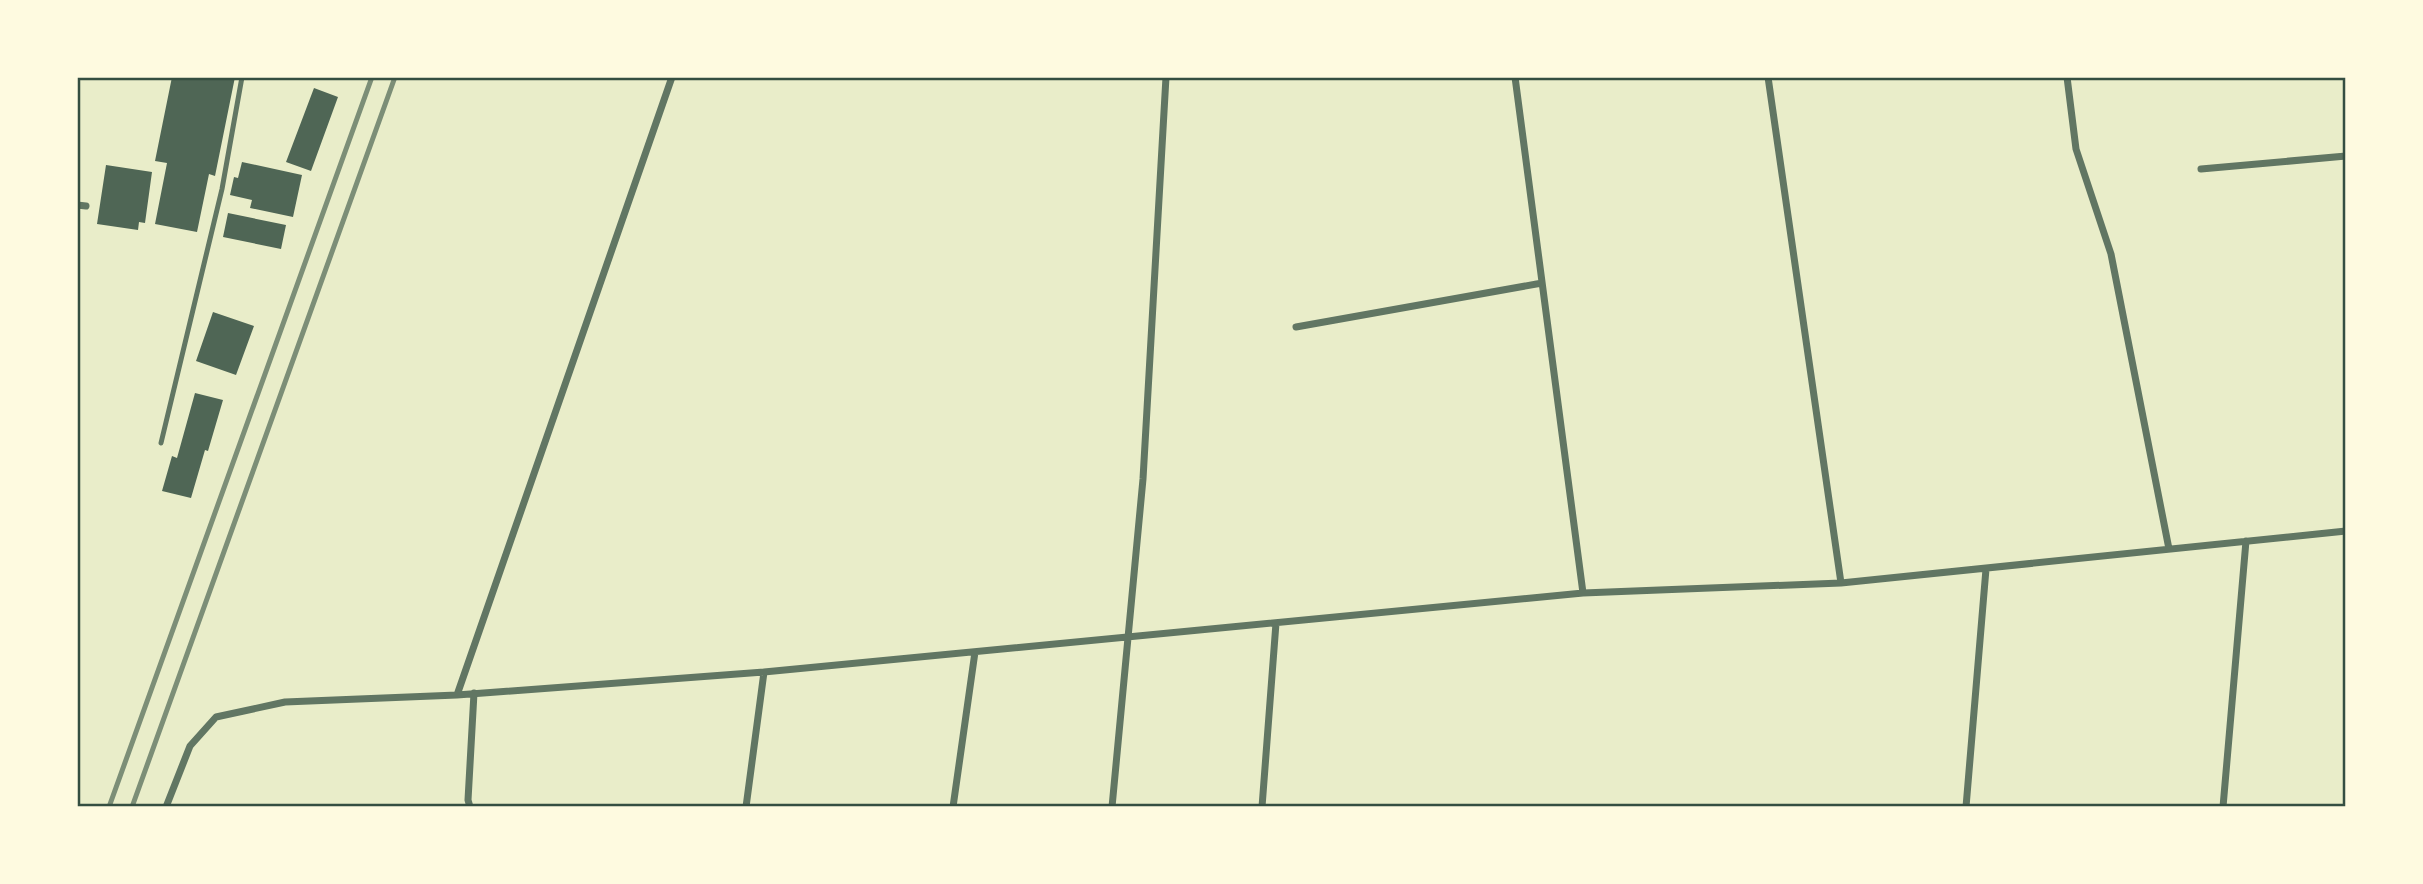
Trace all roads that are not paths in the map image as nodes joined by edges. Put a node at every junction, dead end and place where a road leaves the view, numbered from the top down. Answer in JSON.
{"nodes":[{"id":1,"x":242,"y":77,"type":"edge"},
{"id":2,"x":672,"y":77,"type":"edge"},
{"id":3,"x":1166,"y":77,"type":"edge"},
{"id":4,"x":1515,"y":77,"type":"edge"},
{"id":5,"x":1768,"y":77,"type":"edge"},
{"id":6,"x":2067,"y":77,"type":"edge"},
{"id":7,"x":2346,"y":156,"type":"edge"},
{"id":8,"x":2201,"y":169,"type":"dead end"},
{"id":9,"x":77,"y":205,"type":"edge"},
{"id":10,"x":86,"y":206,"type":"dead end"},
{"id":11,"x":1542,"y":283,"type":"junction"},
{"id":12,"x":1296,"y":327,"type":"dead end"},
{"id":13,"x":160,"y":443,"type":"dead end"},
{"id":14,"x":2346,"y":531,"type":"edge"},
{"id":15,"x":2246,"y":541,"type":"junction"},
{"id":16,"x":2169,"y":550,"type":"junction"},
{"id":17,"x":1986,"y":569,"type":"junction"},
{"id":18,"x":1841,"y":583,"type":"junction"},
{"id":19,"x":1583,"y":593,"type":"junction"},
{"id":20,"x":1276,"y":623,"type":"junction"},
{"id":21,"x":1128,"y":638,"type":"junction"},
{"id":22,"x":975,"y":652,"type":"junction"},
{"id":23,"x":764,"y":672,"type":"junction"},
{"id":24,"x":474,"y":693,"type":"junction"},
{"id":25,"x":457,"y":695,"type":"junction"},
{"id":26,"x":166,"y":807,"type":"edge"},
{"id":27,"x":470,"y":807,"type":"edge"},
{"id":28,"x":746,"y":807,"type":"edge"},
{"id":29,"x":953,"y":807,"type":"edge"},
{"id":30,"x":1112,"y":807,"type":"edge"},
{"id":31,"x":1262,"y":807,"type":"edge"},
{"id":32,"x":1966,"y":807,"type":"edge"},
{"id":33,"x":2222,"y":807,"type":"edge"}],
"edges":[{"from":1,"to":13,"type":"lane"},
{"from":2,"to":25,"type":"street"},
{"from":3,"to":21,"type":"street"},
{"from":4,"to":11,"type":"street"},
{"from":5,"to":18,"type":"street"},
{"from":6,"to":16,"type":"street"},
{"from":7,"to":8,"type":"street"},
{"from":9,"to":10,"type":"street"},
{"from":11,"to":12,"type":"street"},
{"from":11,"to":19,"type":"street"},
{"from":14,"to":15,"type":"street"},
{"from":15,"to":16,"type":"street"},
{"from":15,"to":33,"type":"street"},
{"from":16,"to":17,"type":"street"},
{"from":17,"to":18,"type":"street"},
{"from":17,"to":32,"type":"street"},
{"from":18,"to":19,"type":"street"},
{"from":19,"to":20,"type":"street"},
{"from":20,"to":21,"type":"street"},
{"from":20,"to":31,"type":"street"},
{"from":21,"to":22,"type":"street"},
{"from":21,"to":30,"type":"street"},
{"from":22,"to":23,"type":"street"},
{"from":22,"to":29,"type":"street"},
{"from":23,"to":24,"type":"street"},
{"from":23,"to":28,"type":"street"},
{"from":24,"to":25,"type":"street"},
{"from":24,"to":27,"type":"street"},
{"from":25,"to":26,"type":"street"}]}
